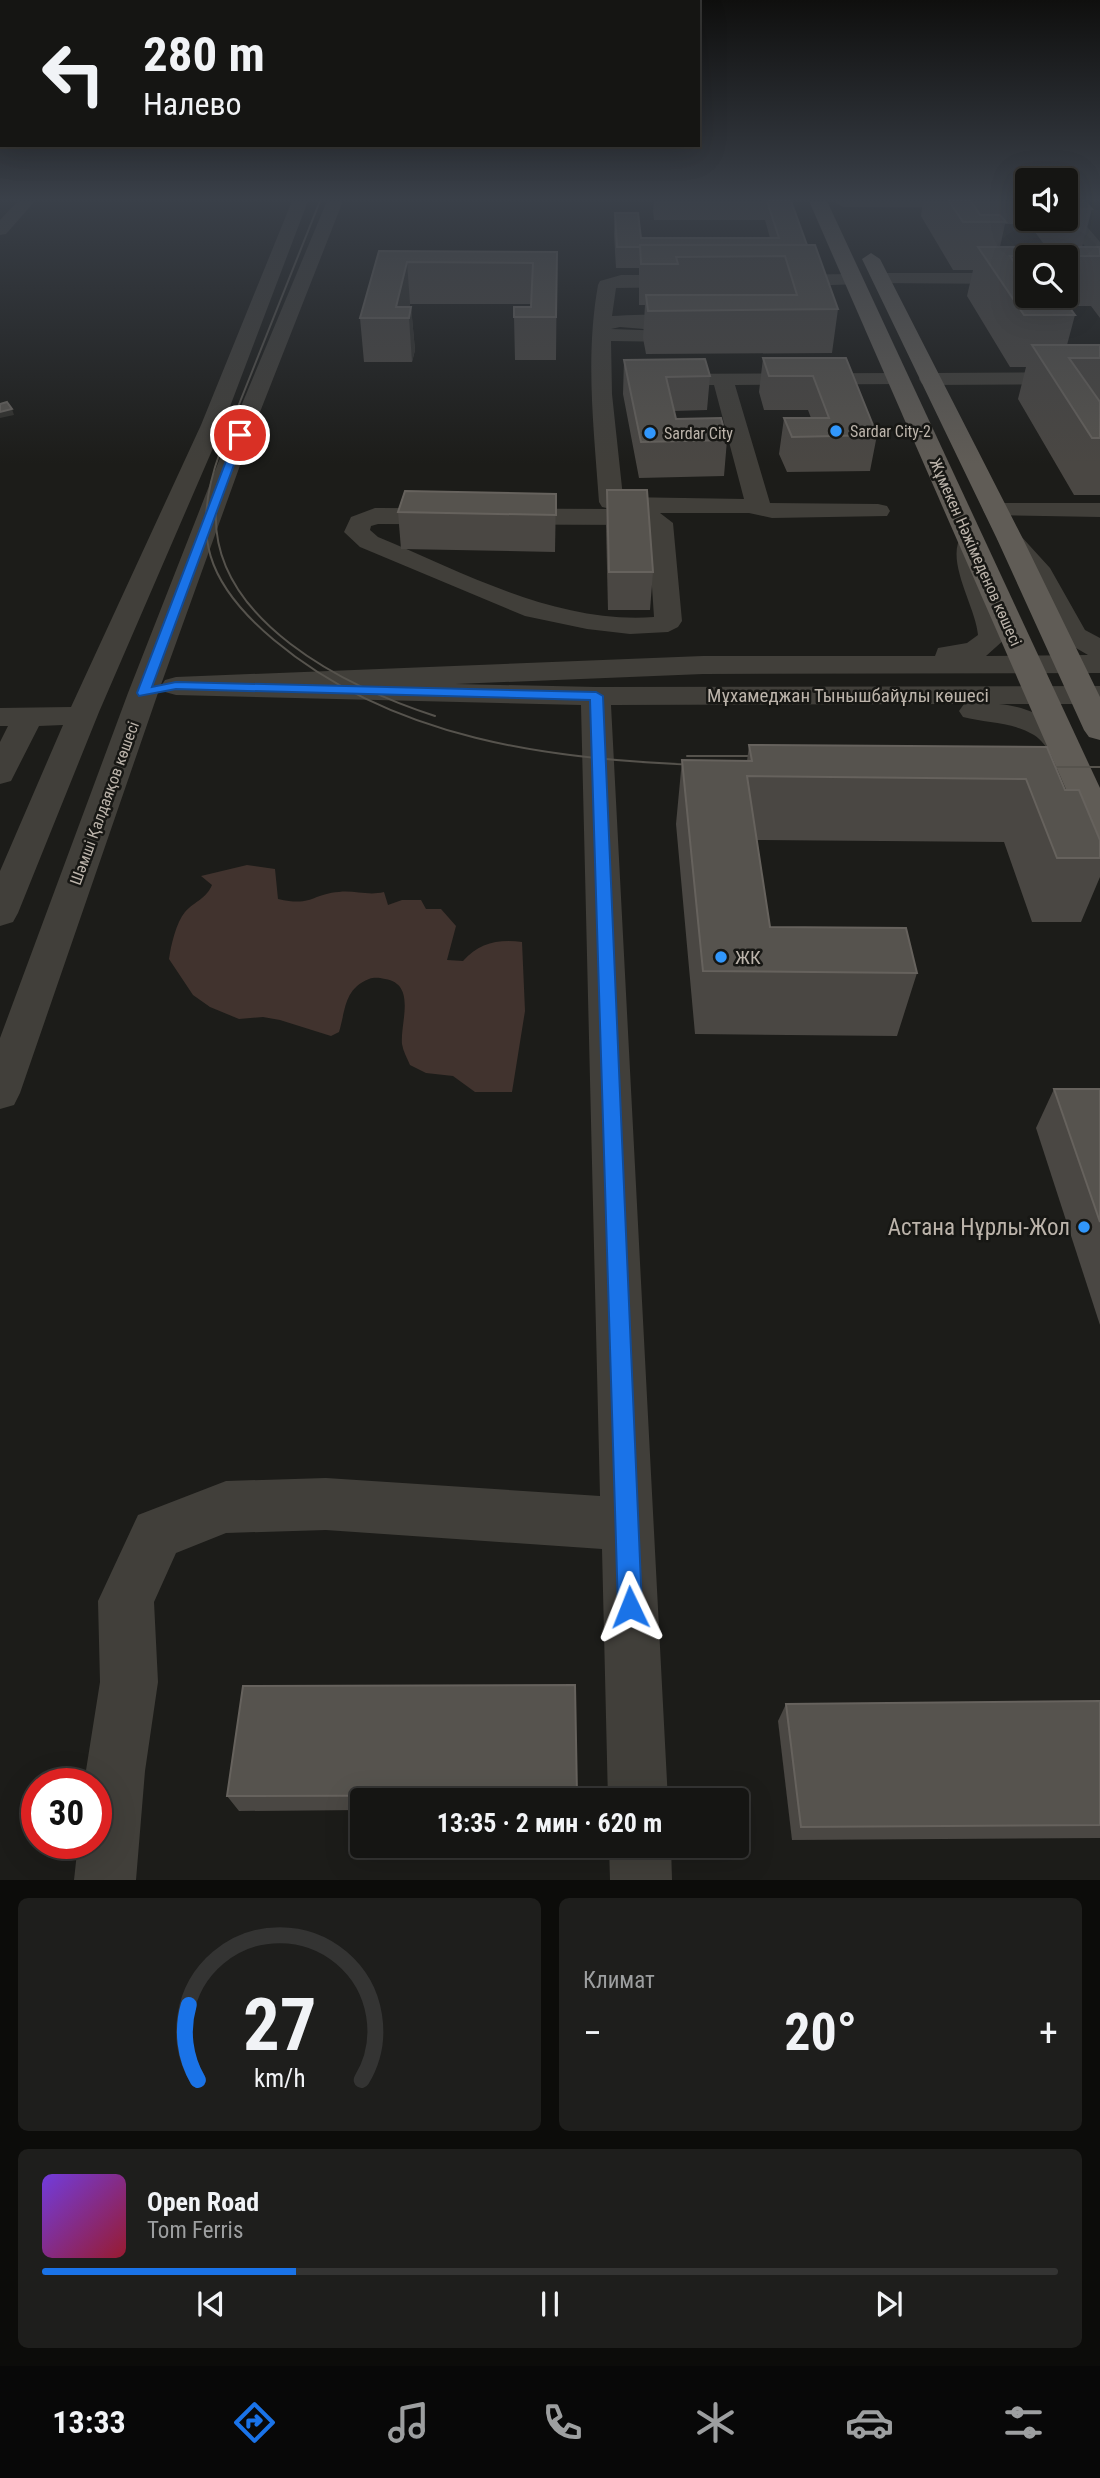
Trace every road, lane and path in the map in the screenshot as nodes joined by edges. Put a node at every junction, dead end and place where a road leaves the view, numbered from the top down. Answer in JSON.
{"nodes":[{"id":1,"x":266,"y":289,"type":"edge"},
{"id":2,"x":299,"y":289,"type":"edge"},
{"id":3,"x":607,"y":289,"type":"edge"},
{"id":4,"x":856,"y":289,"type":"edge"},
{"id":5,"x":886,"y":289,"type":"edge"},
{"id":6,"x":1095,"y":374,"type":"edge"},
{"id":7,"x":603,"y":379,"type":"junction"},
{"id":8,"x":723,"y":379,"type":"junction"},
{"id":9,"x":898,"y":379,"type":"junction"},
{"id":10,"x":930,"y":379,"type":"junction"},
{"id":11,"x":759,"y":508,"type":"junction"},
{"id":12,"x":611,"y":509,"type":"junction"},
{"id":13,"x":995,"y":510,"type":"junction"},
{"id":14,"x":1100,"y":510,"type":"edge"},
{"id":15,"x":878,"y":511,"type":"dead end"},
{"id":16,"x":1010,"y":539,"type":"junction"},
{"id":17,"x":971,"y":540,"type":"junction"},
{"id":18,"x":668,"y":621,"type":"junction"},
{"id":19,"x":1100,"y":650,"type":"edge"},
{"id":20,"x":898,"y":663,"type":"junction"},
{"id":21,"x":1026,"y":663,"type":"junction"},
{"id":22,"x":1069,"y":663,"type":"junction"},
{"id":23,"x":1100,"y":664,"type":"edge"},
{"id":24,"x":703,"y":666,"type":"junction"},
{"id":25,"x":160,"y":689,"type":"junction"},
{"id":26,"x":862,"y":695,"type":"junction"},
{"id":27,"x":1040,"y":695,"type":"junction"},
{"id":28,"x":1092,"y":695,"type":"edge"},
{"id":29,"x":596,"y":696,"type":"junction"},
{"id":30,"x":83,"y":714,"type":"junction"},
{"id":31,"x":14,"y":717,"type":"edge"},
{"id":32,"x":1100,"y":730,"type":"edge"},
{"id":33,"x":1067,"y":753,"type":"junction"},
{"id":34,"x":0,"y":774,"type":"edge"},
{"id":35,"x":1100,"y":826,"type":"edge"},
{"id":36,"x":0,"y":913,"type":"edge"},
{"id":37,"x":0,"y":1093,"type":"edge"},
{"id":38,"x":627,"y":1524,"type":"junction"},
{"id":39,"x":637,"y":1788,"type":"edge"},
{"id":40,"x":640,"y":1858,"type":"edge"},
{"id":41,"x":105,"y":1880,"type":"edge"},
{"id":42,"x":641,"y":1880,"type":"edge"}],
"edges":[{"from":1,"to":30,"type":"street"},
{"from":2,"to":25,"type":"street","name":"Шәмші Қалдаяқов көшесі"},
{"from":3,"to":7,"type":"street"},
{"from":4,"to":9,"type":"main road","name":"Жұмекен Нәжімеденов көшесі"},
{"from":5,"to":10,"type":"main road","name":"Жұмекен Нәжімеденов көшесі"},
{"from":6,"to":10,"type":"street"},
{"from":7,"to":8,"type":"street"},
{"from":7,"to":12,"type":"street"},
{"from":8,"to":9,"type":"street"},
{"from":8,"to":11,"type":"street"},
{"from":9,"to":10,"type":"main road"},
{"from":9,"to":17,"type":"main road","name":"Жұмекен Нәжімеденов көшесі"},
{"from":10,"to":13,"type":"main road","name":"Жұмекен Нәжімеденов көшесі"},
{"from":11,"to":12,"type":"street"},
{"from":11,"to":15,"type":"street"},
{"from":12,"to":18,"type":"street"},
{"from":12,"to":18,"type":"street"},
{"from":13,"to":14,"type":"street"},
{"from":13,"to":16,"type":"main road","name":"Жұмекен Нәжімеденов көшесі"},
{"from":16,"to":19,"type":"street"},
{"from":16,"to":22,"type":"main road","name":"Жұмекен Нәжімеденов көшесі"},
{"from":17,"to":20,"type":"street"},
{"from":17,"to":21,"type":"main road","name":"Жұмекен Нәжімеденов көшесі"},
{"from":18,"to":24,"type":"street"},
{"from":20,"to":21,"type":"street","name":"Мұхамеджан Тынышбайұлы көшесі"},
{"from":20,"to":24,"type":"street","name":"Мұхамеджан Тынышбайұлы көшесі"},
{"from":21,"to":22,"type":"street","name":"Мұхамеджан Тынышбайұлы көшесі"},
{"from":21,"to":27,"type":"main road","name":"Жұмекен Нәжімеденов көшесі"},
{"from":22,"to":23,"type":"street","name":"Мұхамеджан Тынышбайұлы көшесі"},
{"from":22,"to":28,"type":"main road","name":"Жұмекен Нәжімеденов көшесі"},
{"from":24,"to":25,"type":"street","name":"Мұхамеджан Тынышбайұлы көшесі"},
{"from":25,"to":29,"type":"street","name":"Мұхамеджан Тынышбайұлы көшесі"},
{"from":25,"to":30,"type":"street"},
{"from":25,"to":37,"type":"street","name":"Шәмші Қалдаяқов көшесі"},
{"from":26,"to":27,"type":"street","name":"Мұхамеджан Тынышбайұлы көшесі"},
{"from":26,"to":29,"type":"street","name":"Мұхамеджан Тынышбайұлы көшесі"},
{"from":26,"to":33,"type":"street"},
{"from":27,"to":28,"type":"street","name":"Мұхамеджан Тынышбайұлы көшесі"},
{"from":27,"to":33,"type":"main road","name":"Жұмекен Нәжімеденов көшесі"},
{"from":28,"to":32,"type":"main road","name":"Жұмекен Нәжімеденов көшесі"},
{"from":29,"to":38,"type":"street"},
{"from":30,"to":31,"type":"street"},
{"from":30,"to":36,"type":"street"},
{"from":31,"to":34,"type":"street"},
{"from":33,"to":35,"type":"main road","name":"Жұмекен Нәжімеденов көшесі"},
{"from":38,"to":39,"type":"street"},
{"from":38,"to":41,"type":"street"},
{"from":40,"to":42,"type":"street"}]}
